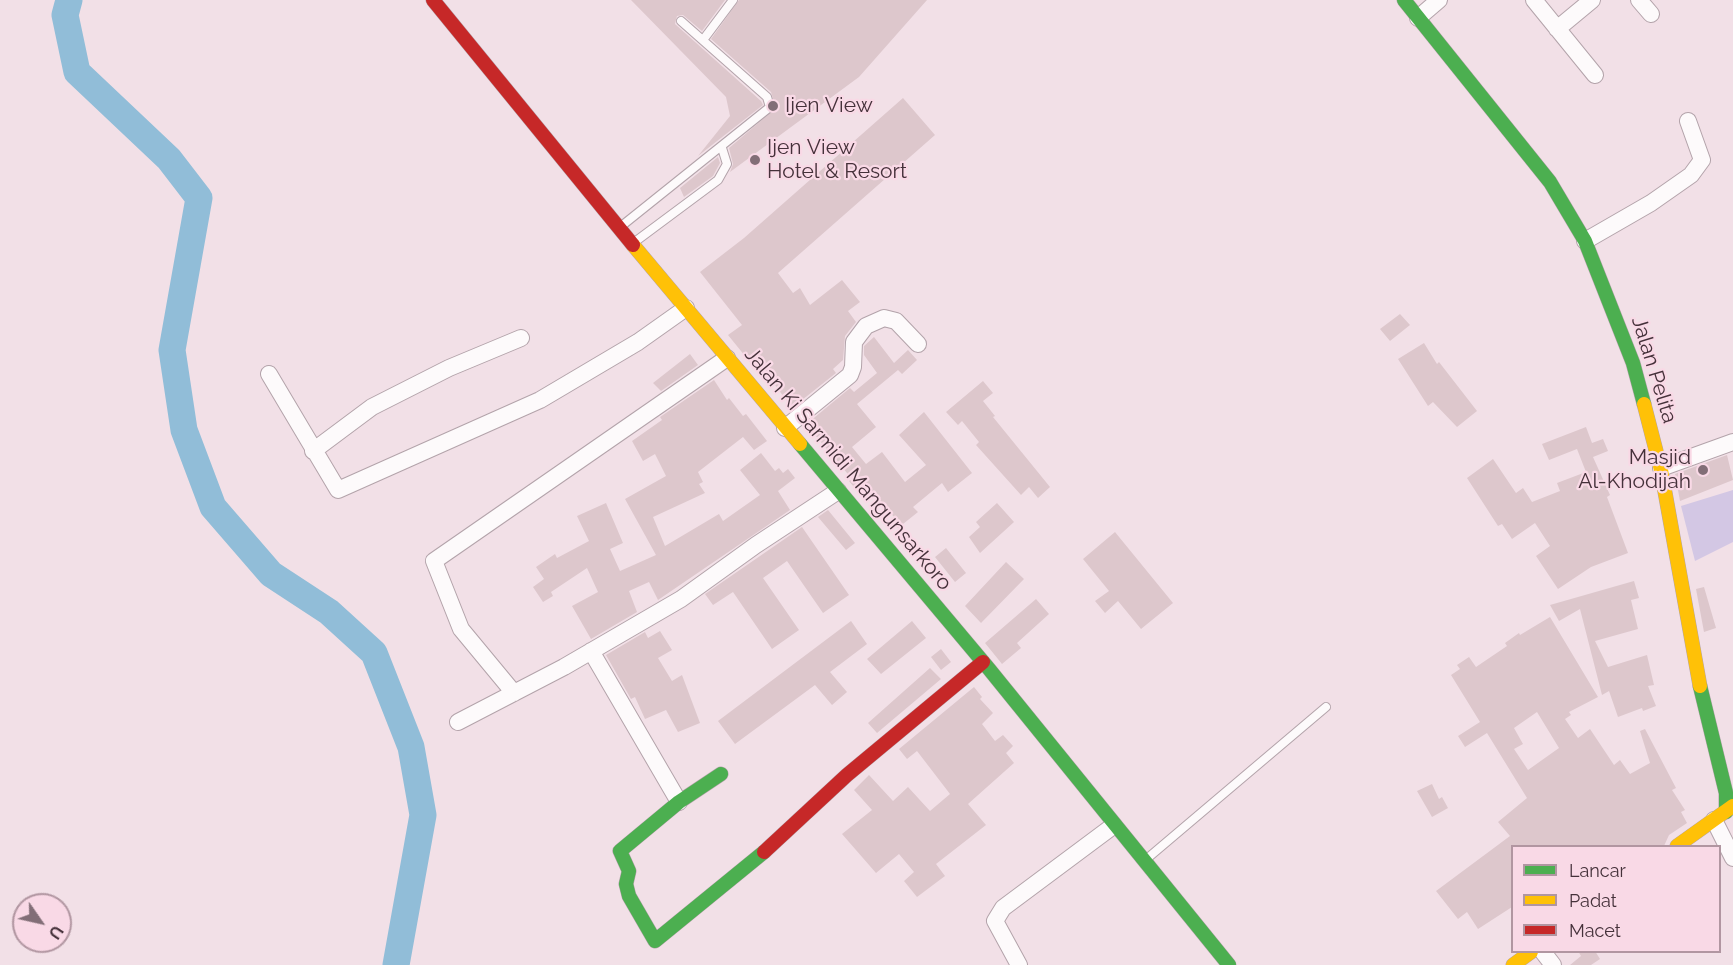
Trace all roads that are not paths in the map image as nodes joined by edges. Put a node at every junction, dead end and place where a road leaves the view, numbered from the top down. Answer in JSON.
{"nodes":[{"id":1,"x":433,"y":0,"type":"edge"},
{"id":2,"x":733,"y":0,"type":"edge"},
{"id":3,"x":1404,"y":0,"type":"edge"},
{"id":4,"x":1439,"y":0,"type":"edge"},
{"id":5,"x":1533,"y":0,"type":"edge"},
{"id":6,"x":1592,"y":0,"type":"edge"},
{"id":7,"x":1639,"y":0,"type":"edge"},
{"id":8,"x":1651,"y":14,"type":"dead end"},
{"id":9,"x":1418,"y":18,"type":"junction"},
{"id":10,"x":681,"y":21,"type":"dead end"},
{"id":11,"x":1557,"y":29,"type":"junction"},
{"id":12,"x":703,"y":40,"type":"junction"},
{"id":13,"x":1595,"y":75,"type":"dead end"},
{"id":14,"x":1688,"y":122,"type":"dead end"},
{"id":15,"x":722,"y":148,"type":"junction"},
{"id":16,"x":619,"y":228,"type":"junction"},
{"id":17,"x":1585,"y":242,"type":"junction"},
{"id":18,"x":632,"y":244,"type":"junction"},
{"id":19,"x":686,"y":308,"type":"junction"},
{"id":20,"x":521,"y":338,"type":"dead end"},
{"id":21,"x":918,"y":344,"type":"dead end"},
{"id":22,"x":727,"y":358,"type":"junction"},
{"id":23,"x":269,"y":374,"type":"dead end"},
{"id":24,"x":785,"y":428,"type":"junction"},
{"id":25,"x":1733,"y":441,"type":"edge"},
{"id":26,"x":313,"y":451,"type":"junction"},
{"id":27,"x":1661,"y":468,"type":"junction"},
{"id":28,"x":838,"y":491,"type":"junction"},
{"id":29,"x":591,"y":651,"type":"junction"},
{"id":30,"x":983,"y":662,"type":"junction"},
{"id":31,"x":514,"y":693,"type":"junction"},
{"id":32,"x":1326,"y":707,"type":"dead end"},
{"id":33,"x":458,"y":722,"type":"dead end"},
{"id":34,"x":721,"y":774,"type":"dead end"},
{"id":35,"x":679,"y":802,"type":"junction"},
{"id":36,"x":1724,"y":812,"type":"edge"},
{"id":37,"x":1113,"y":826,"type":"junction"},
{"id":38,"x":1678,"y":845,"type":"edge"},
{"id":39,"x":1733,"y":858,"type":"edge"},
{"id":40,"x":1143,"y":862,"type":"junction"},
{"id":41,"x":1528,"y":953,"type":"edge"},
{"id":42,"x":1019,"y":965,"type":"edge"},
{"id":43,"x":1229,"y":965,"type":"edge"},
{"id":44,"x":1513,"y":965,"type":"edge"}],
"edges":[{"from":1,"to":16,"type":"main road","name":"Jalan Ki Sarmidi Mangunsarkoro"},
{"from":2,"to":12,"type":"lane"},
{"from":3,"to":9,"type":"main road","name":"Jalan Pelita"},
{"from":4,"to":9,"type":"street"},
{"from":5,"to":11,"type":"street"},
{"from":6,"to":11,"type":"street"},
{"from":7,"to":8,"type":"street"},
{"from":9,"to":17,"type":"main road","name":"Jalan Pelita"},
{"from":10,"to":12,"type":"lane"},
{"from":11,"to":13,"type":"street"},
{"from":12,"to":15,"type":"lane"},
{"from":14,"to":17,"type":"street"},
{"from":15,"to":16,"type":"lane"},
{"from":15,"to":18,"type":"lane"},
{"from":16,"to":18,"type":"main road","name":"Jalan Ki Sarmidi Mangunsarkoro"},
{"from":17,"to":27,"type":"main road","name":"Jalan Pelita"},
{"from":18,"to":19,"type":"main road","name":"Jalan Ki Sarmidi Mangunsarkoro"},
{"from":19,"to":22,"type":"main road","name":"Jalan Ki Sarmidi Mangunsarkoro"},
{"from":19,"to":26,"type":"street"},
{"from":20,"to":26,"type":"street"},
{"from":21,"to":24,"type":"street"},
{"from":22,"to":24,"type":"main road","name":"Jalan Ki Sarmidi Mangunsarkoro"},
{"from":22,"to":31,"type":"street"},
{"from":23,"to":26,"type":"street"},
{"from":24,"to":28,"type":"main road","name":"Jalan Ki Sarmidi Mangunsarkoro"},
{"from":25,"to":27,"type":"street"},
{"from":27,"to":36,"type":"main road","name":"Jalan Pelita"},
{"from":28,"to":29,"type":"street"},
{"from":28,"to":30,"type":"main road","name":"Jalan Ki Sarmidi Mangunsarkoro"},
{"from":29,"to":31,"type":"street"},
{"from":29,"to":35,"type":"street"},
{"from":30,"to":35,"type":"main road"},
{"from":30,"to":37,"type":"main road","name":"Jalan Ki Sarmidi Mangunsarkoro"},
{"from":31,"to":33,"type":"street"},
{"from":32,"to":40,"type":"lane"},
{"from":34,"to":35,"type":"main road"},
{"from":36,"to":38,"type":"main road"},
{"from":36,"to":39,"type":"street"},
{"from":37,"to":40,"type":"main road","name":"Jalan Ki Sarmidi Mangunsarkoro"},
{"from":37,"to":42,"type":"street"},
{"from":40,"to":43,"type":"main road","name":"Jalan Ki Sarmidi Mangunsarkoro"},
{"from":41,"to":44,"type":"main road"}]}
